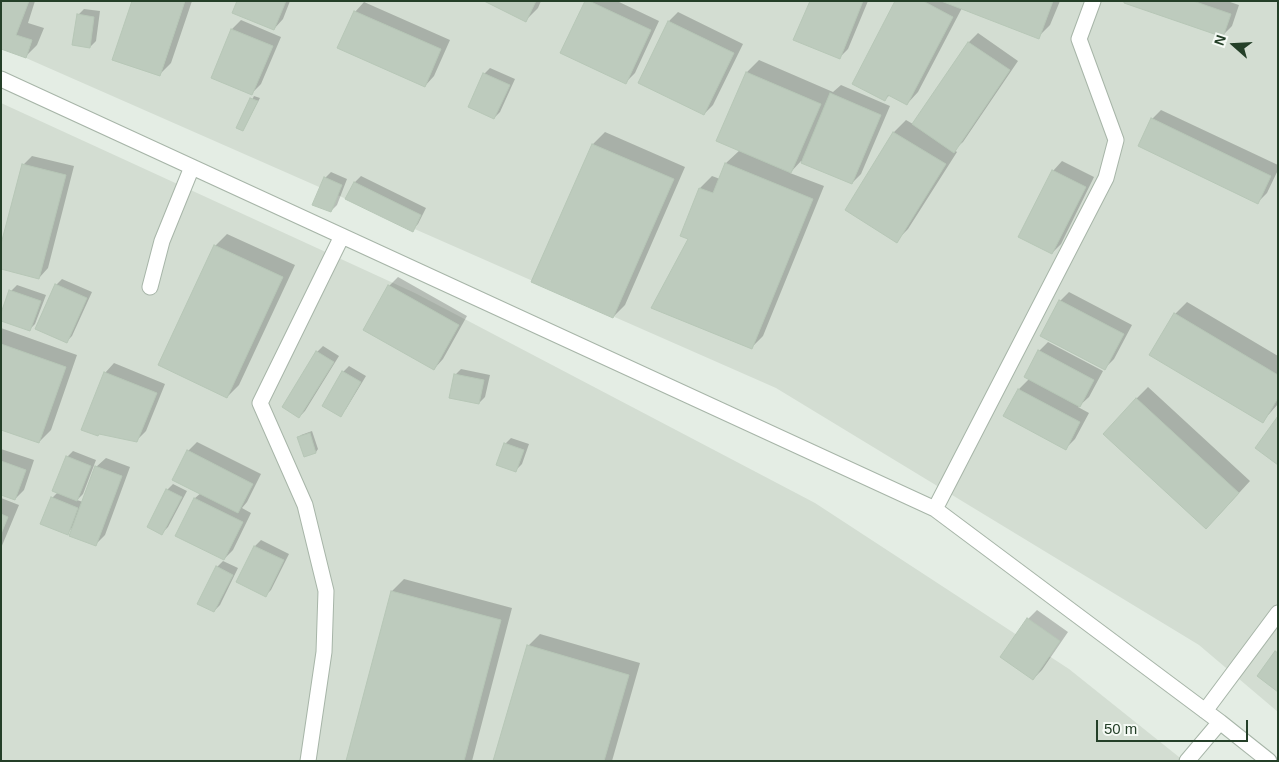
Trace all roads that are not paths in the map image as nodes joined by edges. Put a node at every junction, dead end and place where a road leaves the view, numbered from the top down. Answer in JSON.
{"nodes":[{"id":1,"x":1094,"y":1,"type":"edge"},
{"id":2,"x":1,"y":79,"type":"edge"},
{"id":3,"x":192,"y":167,"type":"junction"},
{"id":4,"x":342,"y":236,"type":"junction"},
{"id":5,"x":150,"y":287,"type":"dead end"},
{"id":6,"x":935,"y":509,"type":"junction"},
{"id":7,"x":1278,"y":613,"type":"edge"},
{"id":8,"x":1205,"y":711,"type":"junction"},
{"id":9,"x":1220,"y":722,"type":"junction"},
{"id":10,"x":308,"y":761,"type":"edge"},
{"id":11,"x":1187,"y":761,"type":"edge"},
{"id":12,"x":1269,"y":761,"type":"edge"}],
"edges":[{"from":1,"to":6,"type":"street"},
{"from":2,"to":3,"type":"street"},
{"from":3,"to":4,"type":"street"},
{"from":3,"to":5,"type":"street"},
{"from":4,"to":6,"type":"street"},
{"from":4,"to":10,"type":"street"},
{"from":6,"to":8,"type":"street"},
{"from":7,"to":8,"type":"street"},
{"from":8,"to":9,"type":"street"},
{"from":9,"to":11,"type":"street"},
{"from":9,"to":12,"type":"street"}]}
